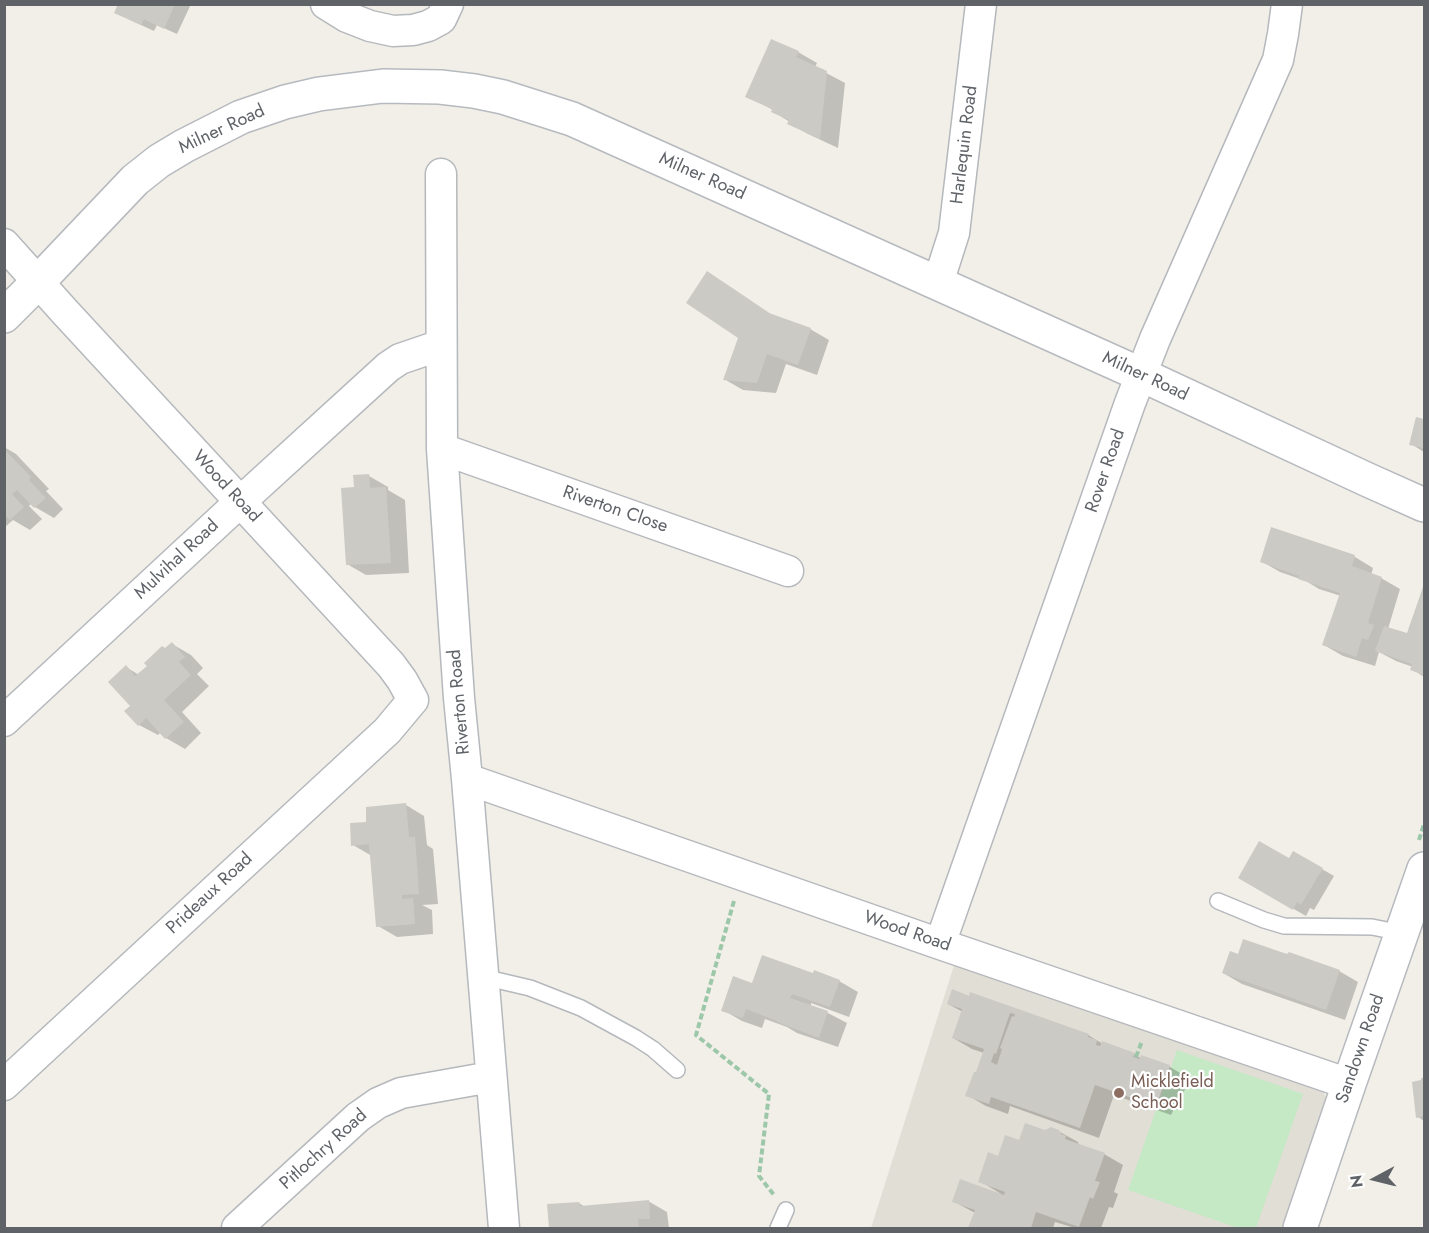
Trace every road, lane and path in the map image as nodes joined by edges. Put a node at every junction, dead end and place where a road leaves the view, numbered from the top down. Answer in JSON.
{"nodes":[{"id":1,"x":326,"y":4,"type":"edge"},
{"id":2,"x":448,"y":4,"type":"edge"},
{"id":3,"x":981,"y":4,"type":"edge"},
{"id":4,"x":1287,"y":4,"type":"edge"},
{"id":5,"x":441,"y":174,"type":"dead end"},
{"id":6,"x":4,"y":244,"type":"edge"},
{"id":7,"x":38,"y":282,"type":"junction"},
{"id":8,"x":938,"y":283,"type":"junction"},
{"id":9,"x":4,"y":315,"type":"edge"},
{"id":10,"x":441,"y":345,"type":"junction"},
{"id":11,"x":1142,"y":375,"type":"junction"},
{"id":12,"x":442,"y":449,"type":"junction"},
{"id":13,"x":240,"y":502,"type":"junction"},
{"id":14,"x":1425,"y":505,"type":"edge"},
{"id":15,"x":788,"y":571,"type":"dead end"},
{"id":16,"x":459,"y":698,"type":"junction"},
{"id":17,"x":413,"y":700,"type":"junction"},
{"id":18,"x":4,"y":721,"type":"edge"},
{"id":19,"x":467,"y":779,"type":"junction"},
{"id":20,"x":1425,"y":869,"type":"edge"},
{"id":21,"x":742,"y":874,"type":"junction"},
{"id":22,"x":1218,"y":901,"type":"dead end"},
{"id":23,"x":1411,"y":922,"type":"edge"},
{"id":24,"x":940,"y":944,"type":"junction"},
{"id":25,"x":483,"y":977,"type":"junction"},
{"id":26,"x":677,"y":1070,"type":"dead end"},
{"id":27,"x":491,"y":1077,"type":"junction"},
{"id":28,"x":1349,"y":1084,"type":"junction"},
{"id":29,"x":4,"y":1085,"type":"edge"},
{"id":30,"x":786,"y":1210,"type":"joint"},
{"id":31,"x":237,"y":1228,"type":"edge"},
{"id":32,"x":504,"y":1228,"type":"edge"},
{"id":33,"x":778,"y":1228,"type":"edge"},
{"id":34,"x":1300,"y":1228,"type":"edge"}],
"edges":[{"from":1,"to":2,"type":"street"},
{"from":3,"to":8,"type":"street","name":"Harlequin Road"},
{"from":4,"to":11,"type":"street","name":"Rover Road"},
{"from":5,"to":10,"type":"street","name":"Riverton Road"},
{"from":6,"to":7,"type":"street","name":"Wood Road"},
{"from":7,"to":8,"type":"main road","name":"Milner Road"},
{"from":7,"to":9,"type":"main road","name":"Milner Road"},
{"from":7,"to":13,"type":"street","name":"Wood Road"},
{"from":8,"to":11,"type":"main road","name":"Milner Road"},
{"from":10,"to":12,"type":"street","name":"Riverton Road"},
{"from":10,"to":13,"type":"street","name":"Mulvihal Road"},
{"from":11,"to":14,"type":"main road","name":"Milner Road"},
{"from":11,"to":24,"type":"street","name":"Rover Road"},
{"from":12,"to":15,"type":"street","name":"Riverton Close"},
{"from":12,"to":16,"type":"street","name":"Riverton Road"},
{"from":13,"to":17,"type":"street","name":"Wood Road"},
{"from":13,"to":18,"type":"street","name":"Mulvihal Road"},
{"from":16,"to":17,"type":"street"},
{"from":16,"to":19,"type":"street","name":"Riverton Road"},
{"from":17,"to":29,"type":"street","name":"Prideaux Road"},
{"from":19,"to":21,"type":"street","name":"Wood Road"},
{"from":19,"to":25,"type":"street","name":"Riverton Road"},
{"from":20,"to":23,"type":"main road","name":"Sandown Road"},
{"from":21,"to":24,"type":"street","name":"Wood Road"},
{"from":21,"to":30,"type":"path"},
{"from":22,"to":23,"type":"lane"},
{"from":23,"to":28,"type":"main road","name":"Sandown Road"},
{"from":24,"to":28,"type":"street","name":"Wood Road"},
{"from":25,"to":26,"type":"lane"},
{"from":25,"to":27,"type":"street","name":"Riverton Road"},
{"from":27,"to":31,"type":"street","name":"Pitlochry Road"},
{"from":27,"to":32,"type":"street","name":"Riverton Road"},
{"from":28,"to":34,"type":"main road","name":"Sandown Road"},
{"from":30,"to":33,"type":"lane"}]}
